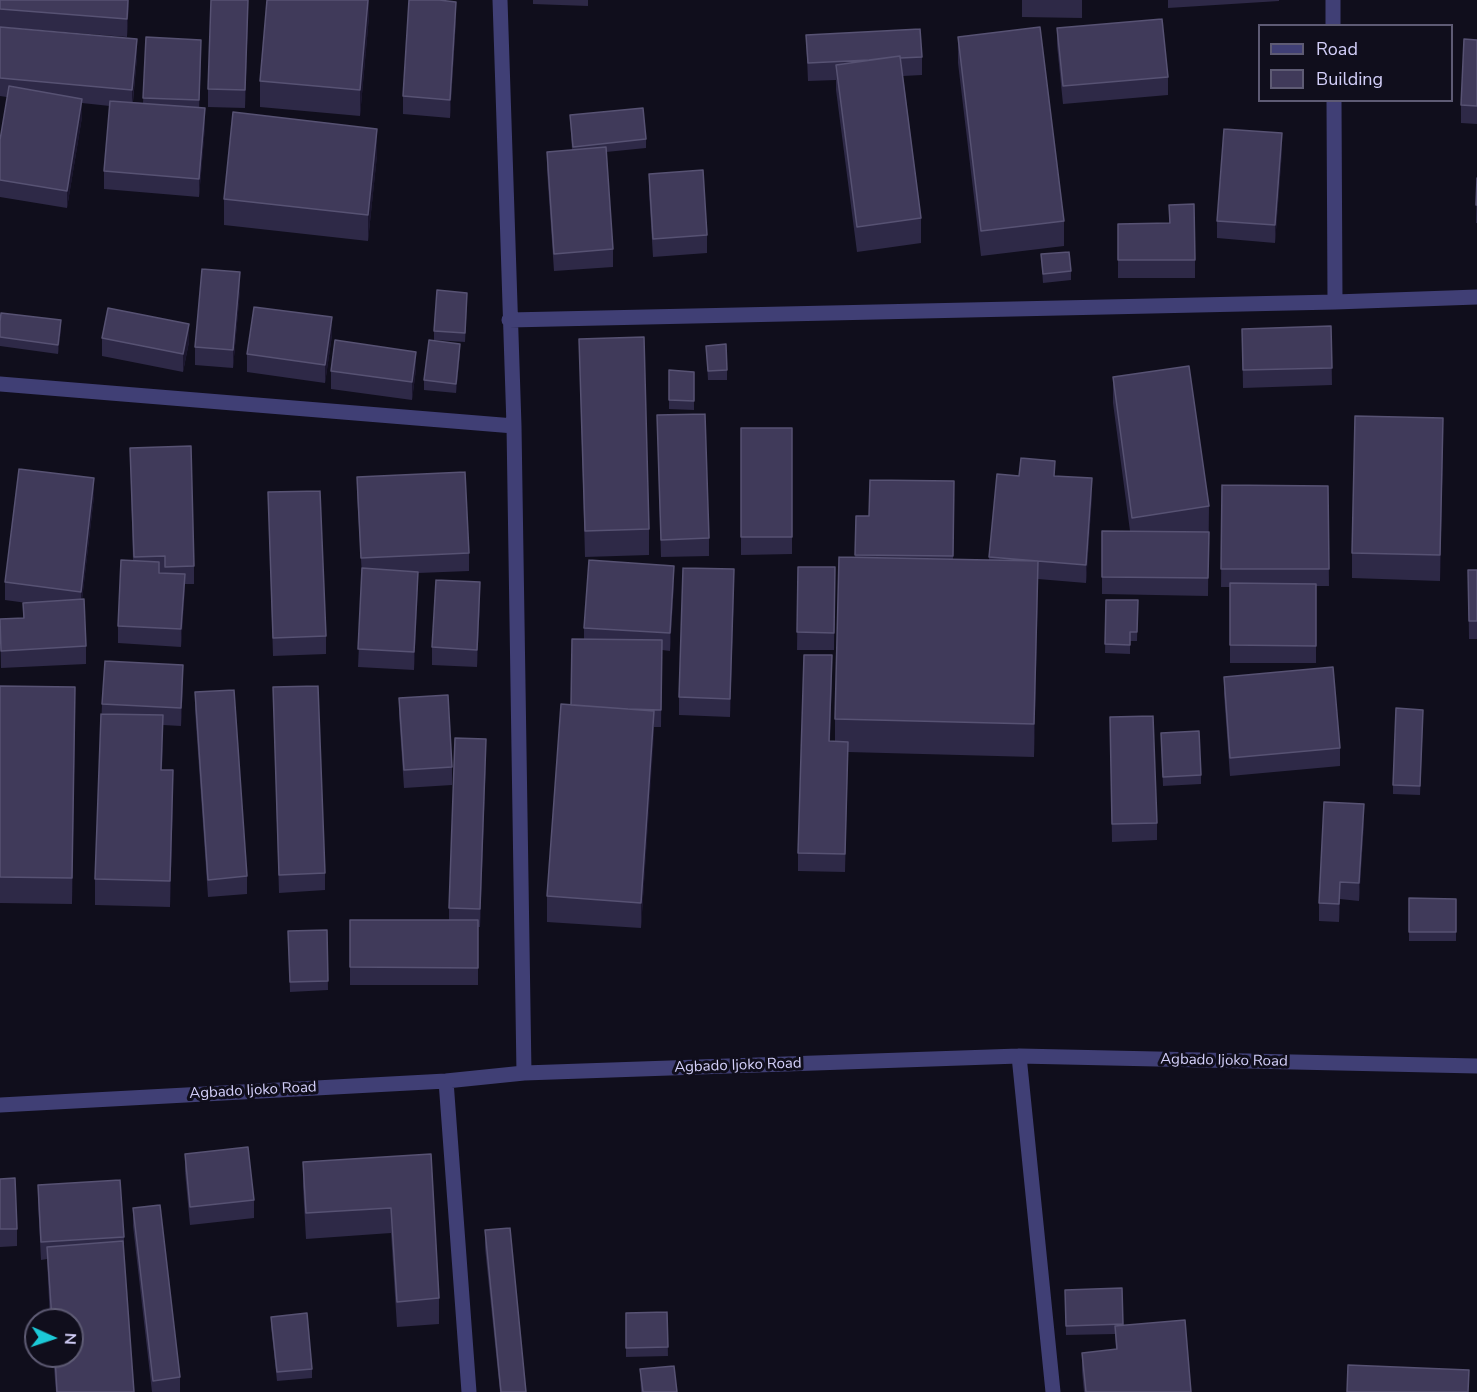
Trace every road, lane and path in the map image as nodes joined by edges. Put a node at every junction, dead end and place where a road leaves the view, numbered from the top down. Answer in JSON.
{"nodes":[{"id":1,"x":500,"y":0,"type":"edge"},
{"id":2,"x":1333,"y":0,"type":"edge"},
{"id":3,"x":1333,"y":24,"type":"edge"},
{"id":4,"x":1334,"y":102,"type":"edge"},
{"id":5,"x":1477,"y":297,"type":"edge"},
{"id":6,"x":1335,"y":302,"type":"junction"},
{"id":7,"x":509,"y":320,"type":"junction"},
{"id":8,"x":0,"y":384,"type":"edge"},
{"id":9,"x":514,"y":426,"type":"junction"},
{"id":10,"x":1019,"y":1056,"type":"junction"},
{"id":11,"x":1477,"y":1066,"type":"edge"},
{"id":12,"x":524,"y":1073,"type":"junction"},
{"id":13,"x":446,"y":1081,"type":"junction"},
{"id":14,"x":0,"y":1105,"type":"edge"},
{"id":15,"x":469,"y":1392,"type":"edge"},
{"id":16,"x":1053,"y":1392,"type":"edge"}],
"edges":[{"from":1,"to":7,"type":"street"},
{"from":2,"to":3,"type":"street"},
{"from":4,"to":6,"type":"street"},
{"from":5,"to":6,"type":"street"},
{"from":6,"to":7,"type":"street"},
{"from":7,"to":9,"type":"street"},
{"from":8,"to":9,"type":"street"},
{"from":9,"to":12,"type":"street"},
{"from":10,"to":11,"type":"street","name":"Agbado Ijoko Road"},
{"from":10,"to":12,"type":"street","name":"Agbado Ijoko Road"},
{"from":10,"to":16,"type":"street"},
{"from":12,"to":13,"type":"street","name":"Agbado Ijoko Road"},
{"from":13,"to":14,"type":"street","name":"Agbado Ijoko Road"},
{"from":13,"to":15,"type":"street"}]}
